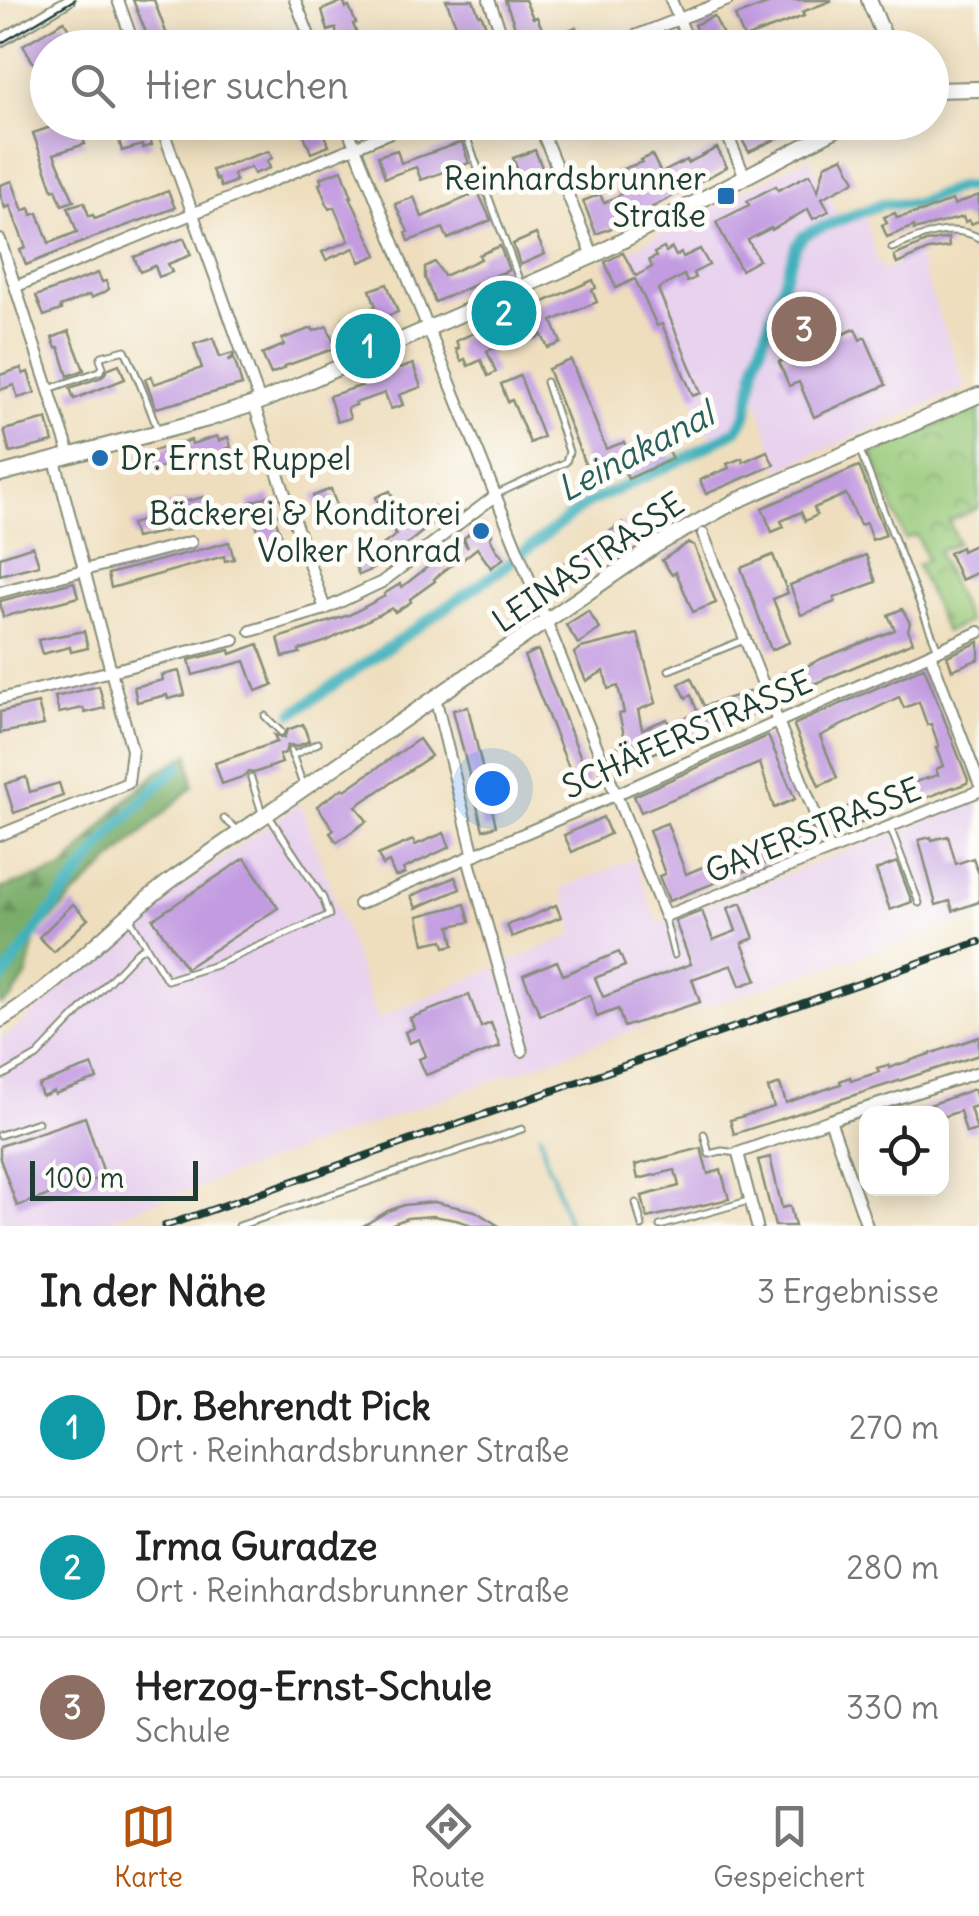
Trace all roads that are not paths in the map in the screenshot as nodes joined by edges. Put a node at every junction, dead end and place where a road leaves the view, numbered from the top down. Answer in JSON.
{"nodes":[{"id":1,"x":70,"y":0,"type":"edge"},
{"id":2,"x":118,"y":0,"type":"edge"},
{"id":3,"x":295,"y":0,"type":"edge"},
{"id":4,"x":488,"y":0,"type":"edge"},
{"id":5,"x":671,"y":0,"type":"edge"},
{"id":6,"x":728,"y":0,"type":"edge"},
{"id":7,"x":869,"y":0,"type":"edge"},
{"id":8,"x":679,"y":19,"type":"junction"},
{"id":9,"x":128,"y":30,"type":"edge"},
{"id":10,"x":307,"y":30,"type":"edge"},
{"id":11,"x":500,"y":30,"type":"edge"},
{"id":12,"x":651,"y":30,"type":"edge"},
{"id":13,"x":684,"y":30,"type":"edge"},
{"id":14,"x":882,"y":30,"type":"edge"},
{"id":15,"x":0,"y":41,"type":"edge"},
{"id":16,"x":979,"y":89,"type":"edge"},
{"id":17,"x":949,"y":90,"type":"edge"},
{"id":18,"x":166,"y":140,"type":"edge"},
{"id":19,"x":352,"y":140,"type":"edge"},
{"id":20,"x":374,"y":140,"type":"edge"},
{"id":21,"x":468,"y":140,"type":"edge"},
{"id":22,"x":545,"y":140,"type":"edge"},
{"id":23,"x":730,"y":140,"type":"edge"},
{"id":24,"x":816,"y":140,"type":"edge"},
{"id":25,"x":355,"y":148,"type":"junction"},
{"id":26,"x":745,"y":177,"type":"junction"},
{"id":27,"x":192,"y":214,"type":"junction"},
{"id":28,"x":979,"y":238,"type":"edge"},
{"id":29,"x":0,"y":240,"type":"edge"},
{"id":30,"x":892,"y":248,"type":"dead end"},
{"id":31,"x":593,"y":256,"type":"junction"},
{"id":32,"x":16,"y":286,"type":"junction"},
{"id":33,"x":522,"y":288,"type":"junction"},
{"id":34,"x":428,"y":328,"type":"junction"},
{"id":35,"x":546,"y":382,"type":"dead end"},
{"id":36,"x":49,"y":389,"type":"junction"},
{"id":37,"x":979,"y":394,"type":"edge"},
{"id":38,"x":257,"y":403,"type":"junction"},
{"id":39,"x":158,"y":432,"type":"junction"},
{"id":40,"x":858,"y":447,"type":"junction"},
{"id":41,"x":63,"y":458,"type":"junction"},
{"id":42,"x":0,"y":474,"type":"edge"},
{"id":43,"x":494,"y":496,"type":"junction"},
{"id":44,"x":703,"y":534,"type":"dead end"},
{"id":45,"x":191,"y":542,"type":"dead end"},
{"id":46,"x":84,"y":570,"type":"junction"},
{"id":47,"x":0,"y":592,"type":"edge"},
{"id":48,"x":325,"y":610,"type":"junction"},
{"id":49,"x":548,"y":622,"type":"junction"},
{"id":50,"x":252,"y":631,"type":"dead end"},
{"id":51,"x":979,"y":632,"type":"edge"},
{"id":52,"x":746,"y":639,"type":"junction"},
{"id":53,"x":234,"y":640,"type":"dead end"},
{"id":54,"x":934,"y":652,"type":"junction"},
{"id":55,"x":669,"y":670,"type":"dead end"},
{"id":56,"x":111,"y":671,"type":"junction"},
{"id":57,"x":435,"y":697,"type":"junction"},
{"id":58,"x":0,"y":699,"type":"edge"},
{"id":59,"x":265,"y":716,"type":"dead end"},
{"id":60,"x":779,"y":720,"type":"junction"},
{"id":61,"x":281,"y":732,"type":"dead end"},
{"id":62,"x":318,"y":743,"type":"dead end"},
{"id":63,"x":250,"y":778,"type":"dead end"},
{"id":64,"x":979,"y":787,"type":"edge"},
{"id":65,"x":304,"y":788,"type":"junction"},
{"id":66,"x":617,"y":794,"type":"junction"},
{"id":67,"x":224,"y":819,"type":"dead end"},
{"id":68,"x":256,"y":821,"type":"junction"},
{"id":69,"x":890,"y":826,"type":"junction"},
{"id":70,"x":0,"y":835,"type":"edge"},
{"id":71,"x":829,"y":850,"type":"junction"},
{"id":72,"x":471,"y":857,"type":"junction"},
{"id":73,"x":919,"y":903,"type":"dead end"},
{"id":74,"x":359,"y":904,"type":"dead end"},
{"id":75,"x":128,"y":915,"type":"junction"},
{"id":76,"x":664,"y":916,"type":"junction"},
{"id":77,"x":146,"y":946,"type":"junction"},
{"id":78,"x":674,"y":955,"type":"dead end"},
{"id":79,"x":0,"y":1020,"type":"edge"},
{"id":80,"x":522,"y":1050,"type":"dead end"},
{"id":81,"x":979,"y":1072,"type":"edge"},
{"id":82,"x":0,"y":1077,"type":"edge"},
{"id":83,"x":830,"y":1120,"type":"junction"},
{"id":84,"x":38,"y":1122,"type":"dead end"},
{"id":85,"x":522,"y":1129,"type":"dead end"},
{"id":86,"x":704,"y":1134,"type":"dead end"},
{"id":87,"x":0,"y":1135,"type":"edge"},
{"id":88,"x":738,"y":1153,"type":"junction"},
{"id":89,"x":750,"y":1201,"type":"junction"},
{"id":90,"x":636,"y":1203,"type":"dead end"},
{"id":91,"x":240,"y":1226,"type":"edge"},
{"id":92,"x":642,"y":1226,"type":"edge"},
{"id":93,"x":660,"y":1226,"type":"edge"},
{"id":94,"x":757,"y":1226,"type":"edge"},
{"id":95,"x":867,"y":1226,"type":"edge"}],
"edges":[{"from":1,"to":15,"type":"street"},
{"from":2,"to":9,"type":"street"},
{"from":3,"to":10,"type":"street"},
{"from":4,"to":11,"type":"street"},
{"from":5,"to":8,"type":"street"},
{"from":6,"to":8,"type":"street"},
{"from":7,"to":14,"type":"street"},
{"from":8,"to":12,"type":"street"},
{"from":8,"to":13,"type":"street"},
{"from":16,"to":17,"type":"street"},
{"from":18,"to":27,"type":"street"},
{"from":19,"to":25,"type":"street"},
{"from":20,"to":25,"type":"street"},
{"from":21,"to":33,"type":"lane"},
{"from":22,"to":31,"type":"street"},
{"from":23,"to":26,"type":"street"},
{"from":24,"to":26,"type":"street"},
{"from":25,"to":27,"type":"street"},
{"from":25,"to":34,"type":"street"},
{"from":26,"to":31,"type":"street"},
{"from":27,"to":32,"type":"street"},
{"from":27,"to":38,"type":"street"},
{"from":28,"to":30,"type":"lane"},
{"from":29,"to":32,"type":"street"},
{"from":31,"to":33,"type":"street"},
{"from":32,"to":36,"type":"street"},
{"from":33,"to":34,"type":"street"},
{"from":34,"to":38,"type":"street"},
{"from":34,"to":43,"type":"street"},
{"from":35,"to":43,"type":"lane"},
{"from":36,"to":39,"type":"lane"},
{"from":36,"to":41,"type":"street"},
{"from":37,"to":40,"type":"street","name":"LEINASTRASSE"},
{"from":38,"to":39,"type":"street"},
{"from":38,"to":48,"type":"street"},
{"from":39,"to":41,"type":"street"},
{"from":40,"to":49,"type":"street","name":"LEINASTRASSE"},
{"from":40,"to":54,"type":"lane"},
{"from":41,"to":42,"type":"street"},
{"from":41,"to":46,"type":"street"},
{"from":43,"to":48,"type":"street"},
{"from":43,"to":49,"type":"street"},
{"from":44,"to":52,"type":"street"},
{"from":45,"to":46,"type":"street"},
{"from":46,"to":47,"type":"street"},
{"from":46,"to":56,"type":"street"},
{"from":48,"to":50,"type":"street"},
{"from":49,"to":57,"type":"street","name":"LEINASTRASSE"},
{"from":49,"to":66,"type":"street"},
{"from":51,"to":54,"type":"street","name":"SCHÄFERSTRASSE"},
{"from":52,"to":55,"type":"lane"},
{"from":52,"to":60,"type":"street"},
{"from":53,"to":56,"type":"street"},
{"from":54,"to":60,"type":"street","name":"SCHÄFERSTRASSE"},
{"from":54,"to":64,"type":"street"},
{"from":56,"to":58,"type":"street"},
{"from":56,"to":70,"type":"street"},
{"from":57,"to":65,"type":"street","name":"LEINASTRASSE"},
{"from":57,"to":72,"type":"street"},
{"from":59,"to":61,"type":"lane"},
{"from":60,"to":66,"type":"street","name":"SCHÄFERSTRASSE"},
{"from":60,"to":71,"type":"street"},
{"from":62,"to":65,"type":"lane"},
{"from":63,"to":68,"type":"lane"},
{"from":64,"to":69,"type":"street","name":"GAYERSTRASSE"},
{"from":65,"to":68,"type":"street","name":"LEINASTRASSE"},
{"from":66,"to":72,"type":"street","name":"SCHÄFERSTRASSE"},
{"from":66,"to":76,"type":"street"},
{"from":67,"to":68,"type":"lane"},
{"from":68,"to":75,"type":"street","name":"LEINASTRASSE"},
{"from":68,"to":77,"type":"lane"},
{"from":69,"to":71,"type":"street","name":"GAYERSTRASSE"},
{"from":69,"to":73,"type":"lane"},
{"from":71,"to":76,"type":"street","name":"GAYERSTRASSE"},
{"from":72,"to":74,"type":"street","name":"SCHÄFERSTRASSE"},
{"from":72,"to":80,"type":"street"},
{"from":75,"to":77,"type":"lane"},
{"from":75,"to":79,"type":"street","name":"LEINASTRASSE"},
{"from":76,"to":78,"type":"lane"},
{"from":77,"to":82,"type":"lane"},
{"from":81,"to":83,"type":"street"},
{"from":83,"to":88,"type":"street"},
{"from":83,"to":95,"type":"street"},
{"from":84,"to":87,"type":"lane"},
{"from":85,"to":91,"type":"lane"},
{"from":86,"to":88,"type":"lane"},
{"from":88,"to":89,"type":"street"},
{"from":89,"to":93,"type":"lane"},
{"from":89,"to":94,"type":"street"},
{"from":90,"to":92,"type":"lane"}]}
